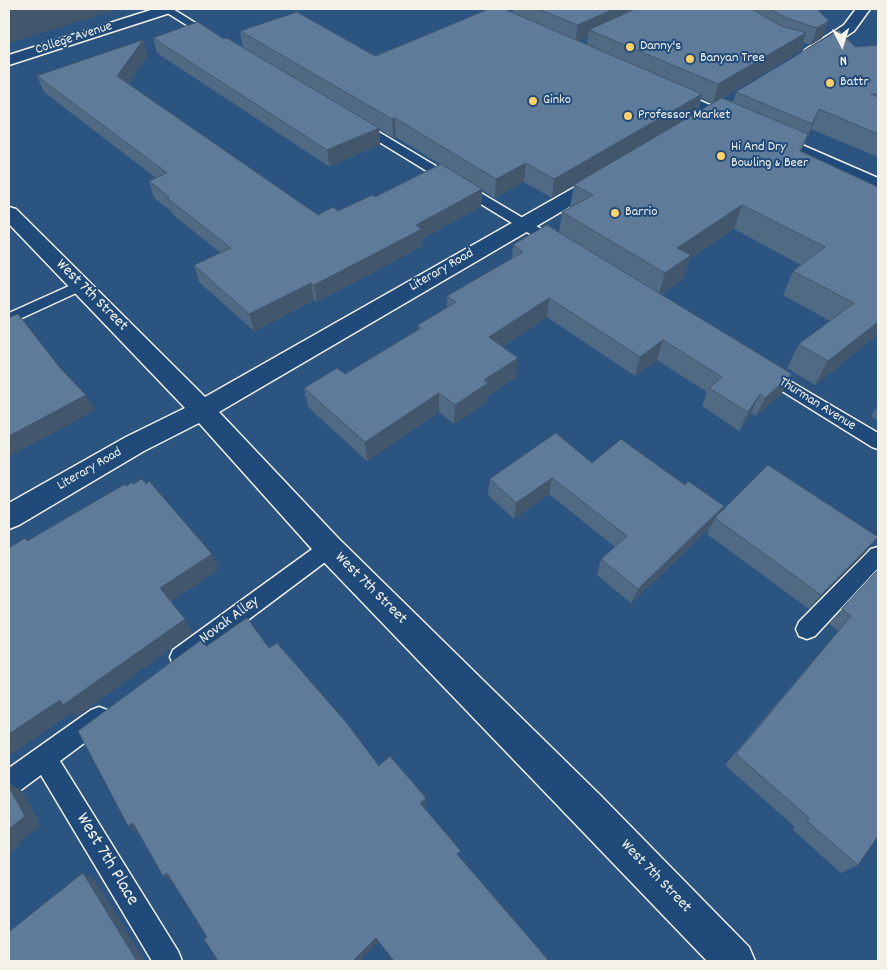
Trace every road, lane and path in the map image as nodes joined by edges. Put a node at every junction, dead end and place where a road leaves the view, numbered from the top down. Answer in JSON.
{"nodes":[{"id":1,"x":167,"y":9,"type":"edge"},
{"id":2,"x":865,"y":12,"type":"edge"},
{"id":3,"x":225,"y":44,"type":"edge"},
{"id":4,"x":804,"y":54,"type":"edge"},
{"id":5,"x":9,"y":60,"type":"edge"},
{"id":6,"x":654,"y":86,"type":"edge"},
{"id":7,"x":737,"y":99,"type":"edge"},
{"id":8,"x":714,"y":113,"type":"junction"},
{"id":9,"x":343,"y":115,"type":"edge"},
{"id":10,"x":695,"y":124,"type":"edge"},
{"id":11,"x":619,"y":170,"type":"edge"},
{"id":12,"x":878,"y":185,"type":"edge"},
{"id":13,"x":9,"y":213,"type":"edge"},
{"id":14,"x":525,"y":224,"type":"junction"},
{"id":15,"x":572,"y":254,"type":"edge"},
{"id":16,"x":80,"y":286,"type":"junction"},
{"id":17,"x":9,"y":319,"type":"edge"},
{"id":18,"x":751,"y":364,"type":"edge"},
{"id":19,"x":201,"y":411,"type":"junction"},
{"id":20,"x":878,"y":442,"type":"edge"},
{"id":21,"x":9,"y":516,"type":"edge"},
{"id":22,"x":329,"y":548,"type":"junction"},
{"id":23,"x":878,"y":555,"type":"edge"},
{"id":24,"x":807,"y":629,"type":"dead end"},
{"id":25,"x":163,"y":670,"type":"edge"},
{"id":26,"x":115,"y":706,"type":"edge"},
{"id":27,"x":44,"y":758,"type":"junction"},
{"id":28,"x":9,"y":783,"type":"edge"},
{"id":29,"x":168,"y":961,"type":"edge"},
{"id":30,"x":735,"y":961,"type":"edge"}],
"edges":[{"from":1,"to":3,"type":"lane"},
{"from":1,"to":5,"type":"street","name":"College Avenue"},
{"from":2,"to":4,"type":"street"},
{"from":6,"to":8,"type":"street"},
{"from":7,"to":8,"type":"street"},
{"from":8,"to":10,"type":"street"},
{"from":8,"to":12,"type":"street"},
{"from":9,"to":14,"type":"lane"},
{"from":11,"to":14,"type":"street","name":"Literary Road"},
{"from":13,"to":16,"type":"street","name":"West 7th Street"},
{"from":14,"to":15,"type":"lane"},
{"from":14,"to":19,"type":"street","name":"Literary Road"},
{"from":16,"to":17,"type":"lane"},
{"from":16,"to":19,"type":"street","name":"West 7th Street"},
{"from":18,"to":20,"type":"lane","name":"Thurman Avenue"},
{"from":19,"to":21,"type":"street","name":"Literary Road"},
{"from":19,"to":22,"type":"street","name":"West 7th Street"},
{"from":22,"to":25,"type":"lane","name":"Novak Alley"},
{"from":22,"to":30,"type":"street","name":"West 7th Street"},
{"from":23,"to":24,"type":"lane"},
{"from":26,"to":27,"type":"lane"},
{"from":27,"to":28,"type":"lane"},
{"from":27,"to":29,"type":"lane","name":"West 7th Place"}]}
